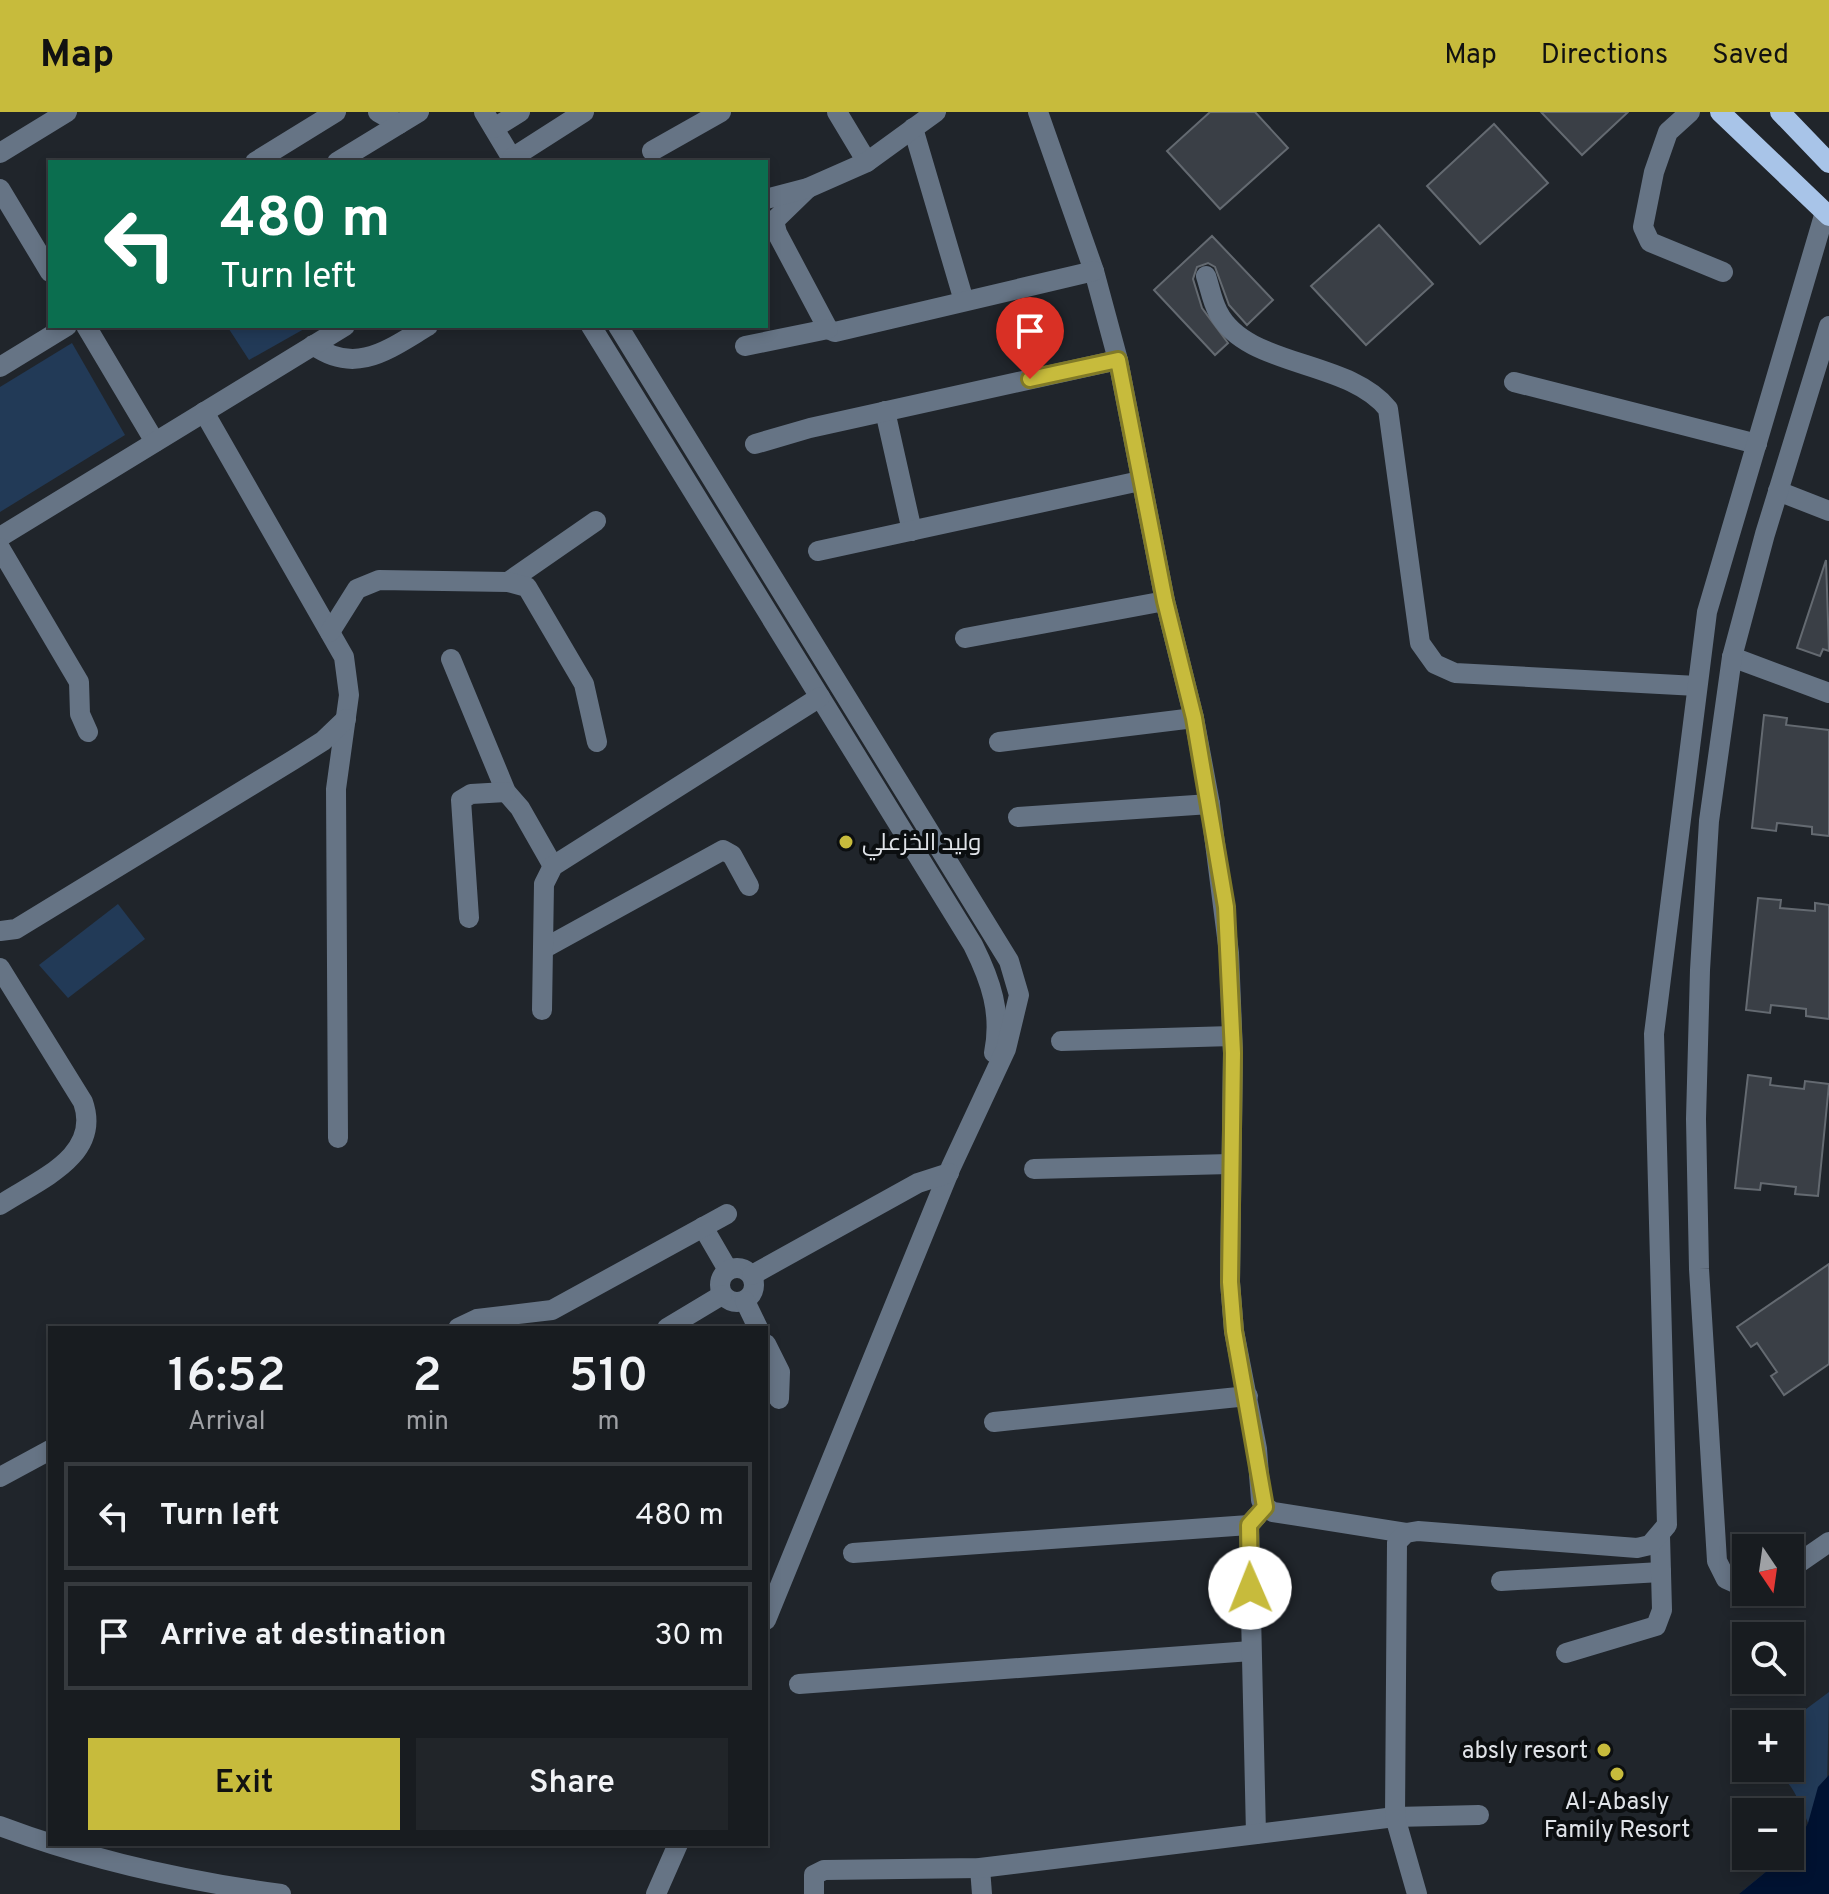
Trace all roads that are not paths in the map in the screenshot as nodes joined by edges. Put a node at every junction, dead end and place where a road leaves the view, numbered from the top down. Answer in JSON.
{"nodes":[{"id":1,"x":67,"y":112,"type":"edge"},
{"id":2,"x":336,"y":112,"type":"edge"},
{"id":3,"x":378,"y":112,"type":"edge"},
{"id":4,"x":419,"y":112,"type":"edge"},
{"id":5,"x":520,"y":112,"type":"edge"},
{"id":6,"x":584,"y":112,"type":"edge"},
{"id":7,"x":721,"y":112,"type":"edge"},
{"id":8,"x":837,"y":112,"type":"edge"},
{"id":9,"x":936,"y":112,"type":"edge"},
{"id":10,"x":1038,"y":112,"type":"edge"},
{"id":11,"x":1690,"y":112,"type":"edge"},
{"id":12,"x":1720,"y":112,"type":"edge"},
{"id":13,"x":1780,"y":112,"type":"edge"},
{"id":14,"x":489,"y":120,"type":"edge"},
{"id":15,"x":399,"y":124,"type":"junction"},
{"id":16,"x":913,"y":128,"type":"junction"},
{"id":17,"x":652,"y":151,"type":"dead end"},
{"id":18,"x":0,"y":153,"type":"edge"},
{"id":19,"x":258,"y":160,"type":"edge"},
{"id":20,"x":340,"y":160,"type":"edge"},
{"id":21,"x":513,"y":160,"type":"edge"},
{"id":22,"x":867,"y":162,"type":"junction"},
{"id":23,"x":1829,"y":163,"type":"edge"},
{"id":24,"x":808,"y":188,"type":"junction"},
{"id":25,"x":1,"y":192,"type":"edge"},
{"id":26,"x":768,"y":198,"type":"edge"},
{"id":27,"x":1827,"y":214,"type":"edge"},
{"id":28,"x":48,"y":269,"type":"edge"},
{"id":29,"x":1094,"y":271,"type":"junction"},
{"id":30,"x":1723,"y":272,"type":"dead end"},
{"id":31,"x":1206,"y":276,"type":"dead end"},
{"id":32,"x":964,"y":301,"type":"junction"},
{"id":33,"x":1829,"y":326,"type":"edge"},
{"id":34,"x":64,"y":328,"type":"edge"},
{"id":35,"x":87,"y":328,"type":"edge"},
{"id":36,"x":425,"y":328,"type":"edge"},
{"id":37,"x":592,"y":328,"type":"edge"},
{"id":38,"x":619,"y":328,"type":"edge"},
{"id":39,"x":828,"y":329,"type":"junction"},
{"id":40,"x":327,"y":333,"type":"edge"},
{"id":41,"x":745,"y":346,"type":"dead end"},
{"id":42,"x":1118,"y":360,"type":"junction"},
{"id":43,"x":0,"y":367,"type":"edge"},
{"id":44,"x":1514,"y":382,"type":"dead end"},
{"id":45,"x":885,"y":411,"type":"junction"},
{"id":46,"x":204,"y":412,"type":"junction"},
{"id":47,"x":155,"y":442,"type":"junction"},
{"id":48,"x":755,"y":444,"type":"dead end"},
{"id":49,"x":1757,"y":444,"type":"junction"},
{"id":50,"x":1140,"y":481,"type":"junction"},
{"id":51,"x":1778,"y":491,"type":"junction"},
{"id":52,"x":1829,"y":511,"type":"edge"},
{"id":53,"x":596,"y":521,"type":"dead end"},
{"id":54,"x":912,"y":531,"type":"junction"},
{"id":55,"x":0,"y":537,"type":"edge"},
{"id":56,"x":0,"y":548,"type":"edge"},
{"id":57,"x":818,"y":551,"type":"dead end"},
{"id":58,"x":508,"y":582,"type":"junction"},
{"id":59,"x":1165,"y":601,"type":"junction"},
{"id":60,"x":330,"y":632,"type":"junction"},
{"id":61,"x":965,"y":638,"type":"dead end"},
{"id":62,"x":1732,"y":657,"type":"junction"},
{"id":63,"x":451,"y":659,"type":"dead end"},
{"id":64,"x":1697,"y":686,"type":"junction"},
{"id":65,"x":1829,"y":693,"type":"edge"},
{"id":66,"x":820,"y":697,"type":"junction"},
{"id":67,"x":1194,"y":718,"type":"junction"},
{"id":68,"x":346,"y":719,"type":"junction"},
{"id":69,"x":88,"y":732,"type":"dead end"},
{"id":70,"x":597,"y":742,"type":"dead end"},
{"id":71,"x":999,"y":742,"type":"dead end"},
{"id":72,"x":506,"y":792,"type":"junction"},
{"id":73,"x":1210,"y":804,"type":"junction"},
{"id":74,"x":1018,"y":817,"type":"dead end"},
{"id":75,"x":553,"y":866,"type":"junction"},
{"id":76,"x":749,"y":886,"type":"dead end"},
{"id":77,"x":469,"y":918,"type":"dead end"},
{"id":78,"x":0,"y":931,"type":"edge"},
{"id":79,"x":543,"y":949,"type":"junction"},
{"id":80,"x":0,"y":968,"type":"edge"},
{"id":81,"x":542,"y":1010,"type":"dead end"},
{"id":82,"x":1232,"y":1036,"type":"junction"},
{"id":83,"x":1061,"y":1041,"type":"dead end"},
{"id":84,"x":983,"y":1094,"type":"junction"},
{"id":85,"x":338,"y":1138,"type":"dead end"},
{"id":86,"x":1230,"y":1164,"type":"junction"},
{"id":87,"x":1034,"y":1169,"type":"dead end"},
{"id":88,"x":949,"y":1173,"type":"junction"},
{"id":89,"x":0,"y":1205,"type":"edge"},
{"id":90,"x":727,"y":1214,"type":"dead end"},
{"id":91,"x":703,"y":1227,"type":"junction"},
{"id":92,"x":728,"y":1270,"type":"junction"},
{"id":93,"x":752,"y":1275,"type":"junction"},
{"id":94,"x":722,"y":1295,"type":"junction"},
{"id":95,"x":745,"y":1301,"type":"junction"},
{"id":96,"x":462,"y":1326,"type":"edge"},
{"id":97,"x":670,"y":1326,"type":"edge"},
{"id":98,"x":757,"y":1326,"type":"edge"},
{"id":99,"x":768,"y":1348,"type":"edge"},
{"id":100,"x":1248,"y":1396,"type":"junction"},
{"id":101,"x":779,"y":1399,"type":"dead end"},
{"id":102,"x":994,"y":1422,"type":"dead end"},
{"id":103,"x":48,"y":1451,"type":"edge"},
{"id":104,"x":0,"y":1477,"type":"edge"},
{"id":105,"x":1265,"y":1507,"type":"junction"},
{"id":106,"x":1249,"y":1525,"type":"junction"},
{"id":107,"x":1406,"y":1533,"type":"junction"},
{"id":108,"x":1660,"y":1536,"type":"junction"},
{"id":109,"x":1829,"y":1542,"type":"edge"},
{"id":110,"x":853,"y":1553,"type":"dead end"},
{"id":111,"x":1804,"y":1559,"type":"edge"},
{"id":112,"x":1661,"y":1572,"type":"junction"},
{"id":113,"x":1501,"y":1581,"type":"dead end"},
{"id":114,"x":1732,"y":1582,"type":"edge"},
{"id":115,"x":770,"y":1597,"type":"edge"},
{"id":116,"x":1251,"y":1651,"type":"junction"},
{"id":117,"x":1566,"y":1653,"type":"dead end"},
{"id":118,"x":799,"y":1684,"type":"dead end"},
{"id":119,"x":1479,"y":1815,"type":"dead end"},
{"id":120,"x":1395,"y":1817,"type":"junction"},
{"id":121,"x":0,"y":1826,"type":"edge"},
{"id":122,"x":1256,"y":1834,"type":"junction"},
{"id":123,"x":48,"y":1844,"type":"edge"},
{"id":124,"x":55,"y":1846,"type":"edge"},
{"id":125,"x":677,"y":1846,"type":"edge"},
{"id":126,"x":980,"y":1868,"type":"junction"},
{"id":127,"x":212,"y":1889,"type":"edge"},
{"id":128,"x":281,"y":1894,"type":"edge"},
{"id":129,"x":656,"y":1894,"type":"edge"},
{"id":130,"x":814,"y":1894,"type":"edge"},
{"id":131,"x":982,"y":1894,"type":"edge"},
{"id":132,"x":1417,"y":1894,"type":"edge"}],
"edges":[{"from":1,"to":18,"type":"street"},
{"from":2,"to":19,"type":"street"},
{"from":3,"to":15,"type":"street"},
{"from":4,"to":15,"type":"street"},
{"from":5,"to":14,"type":"street"},
{"from":6,"to":21,"type":"street"},
{"from":7,"to":17,"type":"street"},
{"from":8,"to":22,"type":"street"},
{"from":9,"to":16,"type":"street"},
{"from":10,"to":29,"type":"street"},
{"from":11,"to":30,"type":"street"},
{"from":12,"to":27,"type":"main road"},
{"from":13,"to":23,"type":"main road"},
{"from":14,"to":21,"type":"street"},
{"from":15,"to":20,"type":"street"},
{"from":16,"to":22,"type":"street"},
{"from":16,"to":32,"type":"street"},
{"from":22,"to":24,"type":"street"},
{"from":24,"to":26,"type":"street"},
{"from":24,"to":39,"type":"street"},
{"from":25,"to":28,"type":"street"},
{"from":27,"to":49,"type":"street"},
{"from":29,"to":32,"type":"street"},
{"from":29,"to":42,"type":"street"},
{"from":31,"to":64,"type":"street"},
{"from":32,"to":39,"type":"street"},
{"from":33,"to":51,"type":"street"},
{"from":34,"to":43,"type":"street"},
{"from":35,"to":47,"type":"street"},
{"from":36,"to":40,"type":"street"},
{"from":37,"to":66,"type":"street"},
{"from":38,"to":84,"type":"street"},
{"from":39,"to":41,"type":"street"},
{"from":40,"to":46,"type":"street"},
{"from":42,"to":45,"type":"street"},
{"from":42,"to":50,"type":"street"},
{"from":44,"to":49,"type":"street"},
{"from":45,"to":48,"type":"street"},
{"from":45,"to":54,"type":"street"},
{"from":46,"to":47,"type":"street"},
{"from":46,"to":60,"type":"street"},
{"from":47,"to":55,"type":"street"},
{"from":49,"to":64,"type":"street"},
{"from":50,"to":54,"type":"street"},
{"from":50,"to":59,"type":"street"},
{"from":51,"to":52,"type":"street"},
{"from":51,"to":62,"type":"street"},
{"from":53,"to":58,"type":"street"},
{"from":54,"to":57,"type":"street"},
{"from":56,"to":69,"type":"street"},
{"from":58,"to":60,"type":"street"},
{"from":58,"to":70,"type":"street"},
{"from":59,"to":61,"type":"street"},
{"from":59,"to":67,"type":"street"},
{"from":60,"to":68,"type":"street"},
{"from":62,"to":65,"type":"street"},
{"from":62,"to":114,"type":"street"},
{"from":63,"to":72,"type":"street"},
{"from":64,"to":108,"type":"street"},
{"from":66,"to":75,"type":"street"},
{"from":66,"to":84,"type":"street"},
{"from":67,"to":71,"type":"street"},
{"from":67,"to":73,"type":"street"},
{"from":68,"to":78,"type":"street"},
{"from":68,"to":85,"type":"street"},
{"from":72,"to":75,"type":"street"},
{"from":72,"to":77,"type":"street"},
{"from":73,"to":74,"type":"street"},
{"from":73,"to":82,"type":"street"},
{"from":75,"to":79,"type":"street"},
{"from":76,"to":79,"type":"street"},
{"from":79,"to":81,"type":"street"},
{"from":80,"to":89,"type":"street"},
{"from":82,"to":83,"type":"street"},
{"from":82,"to":86,"type":"street"},
{"from":84,"to":88,"type":"street"},
{"from":86,"to":87,"type":"street"},
{"from":86,"to":100,"type":"street"},
{"from":88,"to":93,"type":"street"},
{"from":88,"to":115,"type":"street"},
{"from":90,"to":91,"type":"street"},
{"from":91,"to":92,"type":"street"},
{"from":91,"to":96,"type":"street"},
{"from":92,"to":93,"type":"street"},
{"from":92,"to":94,"type":"street"},
{"from":93,"to":95,"type":"street"},
{"from":94,"to":95,"type":"street"},
{"from":94,"to":97,"type":"street"},
{"from":95,"to":98,"type":"street"},
{"from":99,"to":101,"type":"street"},
{"from":100,"to":102,"type":"street"},
{"from":100,"to":105,"type":"street"},
{"from":103,"to":104,"type":"street"},
{"from":105,"to":106,"type":"street"},
{"from":105,"to":107,"type":"street"},
{"from":106,"to":110,"type":"street"},
{"from":106,"to":116,"type":"street"},
{"from":107,"to":108,"type":"street"},
{"from":107,"to":120,"type":"street"},
{"from":108,"to":112,"type":"street"},
{"from":109,"to":111,"type":"street"},
{"from":112,"to":113,"type":"street"},
{"from":112,"to":117,"type":"street"},
{"from":116,"to":118,"type":"street"},
{"from":116,"to":122,"type":"street"},
{"from":119,"to":120,"type":"street"},
{"from":120,"to":122,"type":"street"},
{"from":120,"to":132,"type":"street"},
{"from":121,"to":123,"type":"street"},
{"from":122,"to":126,"type":"street"},
{"from":124,"to":127,"type":"street"},
{"from":125,"to":129,"type":"street"},
{"from":126,"to":130,"type":"street"},
{"from":126,"to":131,"type":"street"},
{"from":127,"to":128,"type":"street"}]}
